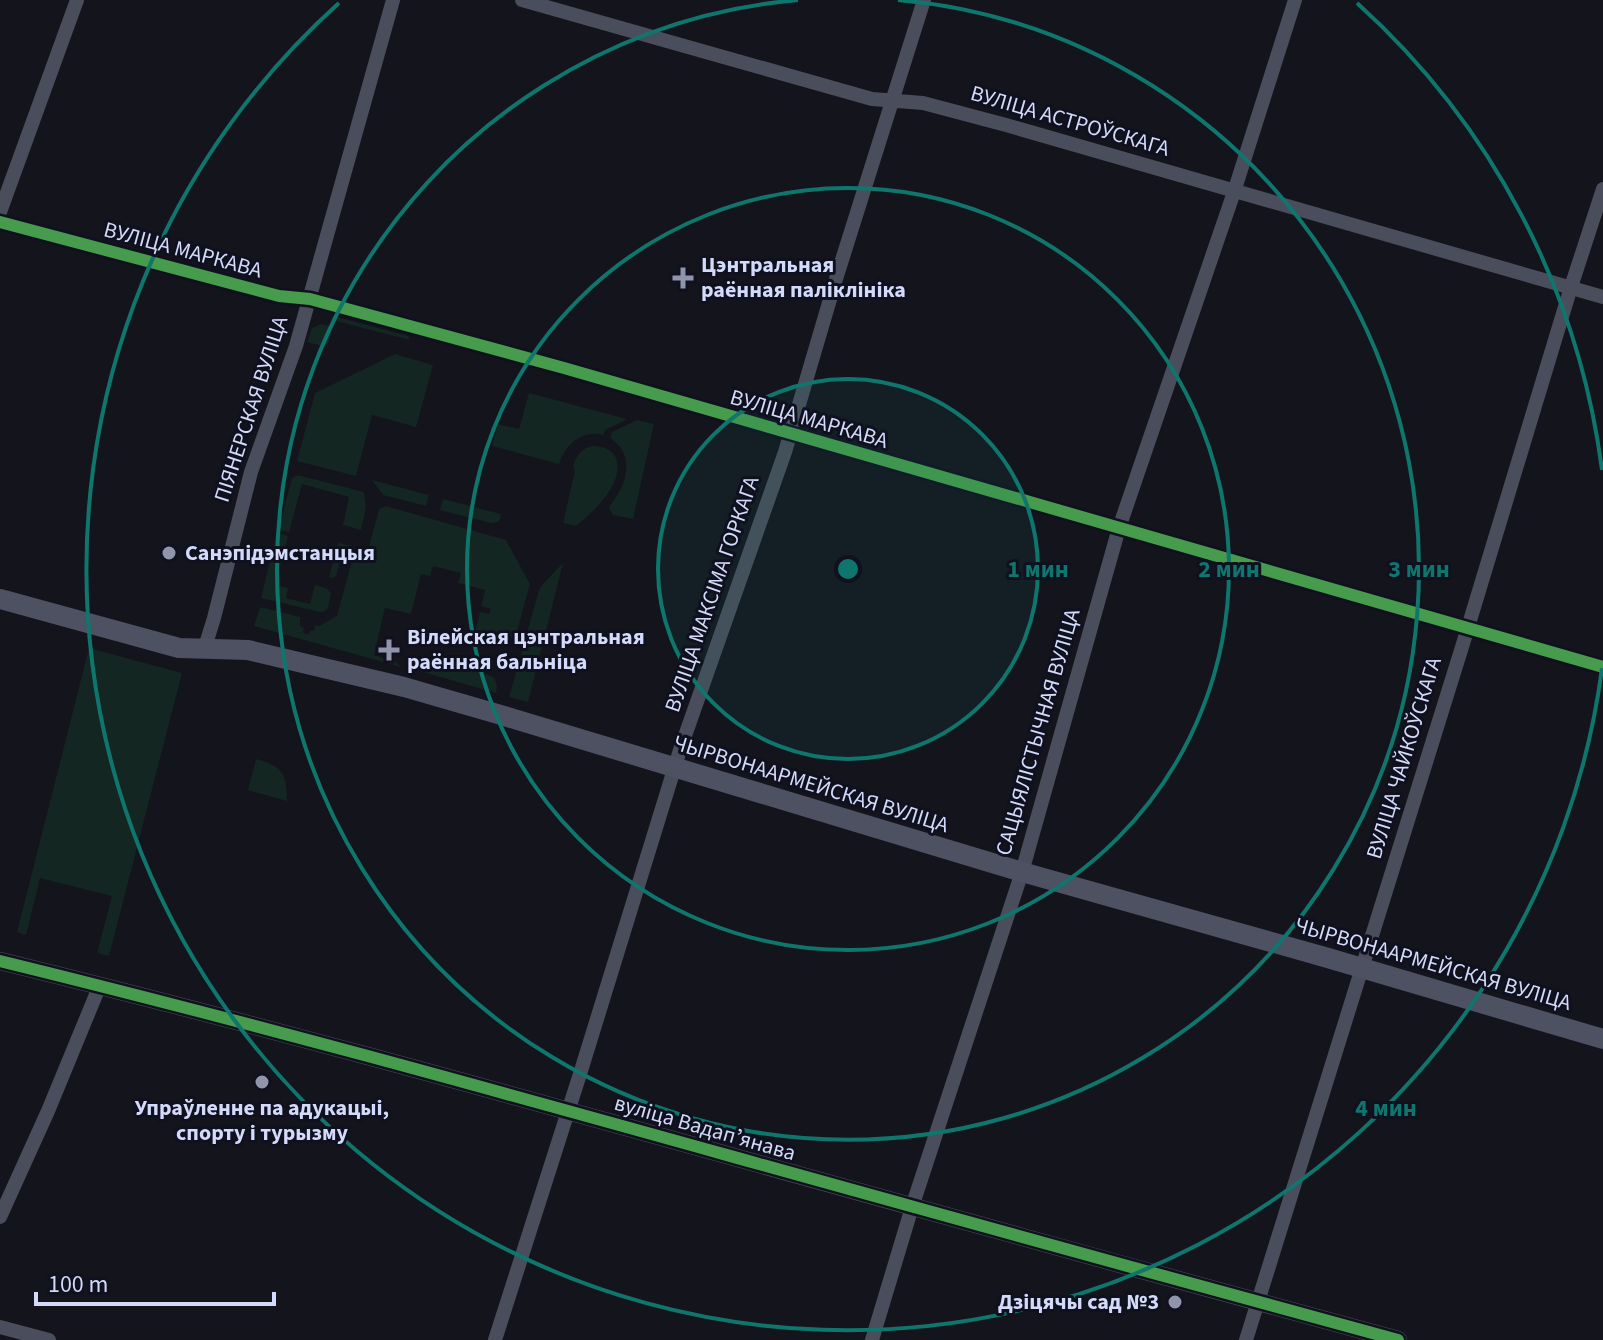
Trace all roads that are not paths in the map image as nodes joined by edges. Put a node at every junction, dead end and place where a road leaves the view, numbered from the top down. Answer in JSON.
{"nodes":[{"id":1,"x":77,"y":0,"type":"edge"},
{"id":2,"x":393,"y":0,"type":"edge"},
{"id":3,"x":522,"y":0,"type":"edge"},
{"id":4,"x":924,"y":0,"type":"edge"},
{"id":5,"x":1295,"y":0,"type":"edge"},
{"id":6,"x":894,"y":99,"type":"junction"},
{"id":7,"x":1603,"y":189,"type":"edge"},
{"id":8,"x":1234,"y":192,"type":"junction"},
{"id":9,"x":0,"y":212,"type":"edge"},
{"id":10,"x":0,"y":222,"type":"edge"},
{"id":11,"x":1571,"y":287,"type":"junction"},
{"id":12,"x":1603,"y":297,"type":"edge"},
{"id":13,"x":310,"y":299,"type":"junction"},
{"id":14,"x":791,"y":435,"type":"junction"},
{"id":15,"x":1119,"y":528,"type":"junction"},
{"id":16,"x":0,"y":599,"type":"edge"},
{"id":17,"x":1467,"y":627,"type":"junction"},
{"id":18,"x":205,"y":647,"type":"junction"},
{"id":19,"x":1603,"y":667,"type":"edge"},
{"id":20,"x":675,"y":768,"type":"junction"},
{"id":21,"x":1022,"y":872,"type":"junction"},
{"id":22,"x":0,"y":961,"type":"edge"},
{"id":23,"x":1362,"y":969,"type":"junction"},
{"id":24,"x":100,"y":985,"type":"junction"},
{"id":25,"x":1603,"y":1039,"type":"edge"},
{"id":26,"x":568,"y":1110,"type":"junction"},
{"id":27,"x":912,"y":1207,"type":"junction"},
{"id":28,"x":0,"y":1217,"type":"edge"},
{"id":29,"x":1259,"y":1302,"type":"junction"},
{"id":30,"x":0,"y":1327,"type":"edge"},
{"id":31,"x":49,"y":1340,"type":"edge"},
{"id":32,"x":495,"y":1340,"type":"edge"},
{"id":33,"x":872,"y":1340,"type":"edge"},
{"id":34,"x":1246,"y":1340,"type":"edge"},
{"id":35,"x":1398,"y":1340,"type":"edge"}],
"edges":[{"from":1,"to":9,"type":"street"},
{"from":2,"to":13,"type":"street","name":"ПІЯНЕРСКАЯ ВУЛІЦА"},
{"from":3,"to":6,"type":"street","name":"ВУЛІЦА АСТРОЎСКАГА"},
{"from":4,"to":6,"type":"street","name":"ВУЛІЦА МАКСІМА ГОРКАГА"},
{"from":5,"to":8,"type":"street","name":"САЦЫЯЛІСТЫЧНАЯ ВУЛІЦА"},
{"from":6,"to":8,"type":"street","name":"ВУЛІЦА АСТРОЎСКАГА"},
{"from":6,"to":14,"type":"street","name":"ВУЛІЦА МАКСІМА ГОРКАГА"},
{"from":7,"to":11,"type":"street","name":"ВУЛІЦА ЧАЙКОЎСКАГА"},
{"from":8,"to":11,"type":"street","name":"ВУЛІЦА АСТРОЎСКАГА"},
{"from":8,"to":15,"type":"street","name":"САЦЫЯЛІСТЫЧНАЯ ВУЛІЦА"},
{"from":10,"to":13,"type":"street","name":"ВУЛІЦА МАРКАВА"},
{"from":11,"to":12,"type":"street","name":"ВУЛІЦА АСТРОЎСКАГА"},
{"from":11,"to":17,"type":"street","name":"ВУЛІЦА ЧАЙКОЎСКАГА"},
{"from":13,"to":14,"type":"street","name":"ВУЛІЦА МАРКАВА"},
{"from":13,"to":18,"type":"street","name":"ПІЯНЕРСКАЯ ВУЛІЦА"},
{"from":14,"to":15,"type":"street","name":"ВУЛІЦА МАРКАВА"},
{"from":14,"to":20,"type":"street","name":"ВУЛІЦА МАКСІМА ГОРКАГА"},
{"from":15,"to":17,"type":"street","name":"ВУЛІЦА МАРКАВА"},
{"from":15,"to":21,"type":"street","name":"САЦЫЯЛІСТЫЧНАЯ ВУЛІЦА"},
{"from":16,"to":18,"type":"main road","name":"ЧЫРВОНААРМЕЙСКАЯ ВУЛІЦА"},
{"from":17,"to":19,"type":"street","name":"ВУЛІЦА МАРКАВА"},
{"from":17,"to":23,"type":"street","name":"ВУЛІЦА ЧАЙКОЎСКАГА"},
{"from":18,"to":20,"type":"main road","name":"ЧЫРВОНААРМЕЙСКАЯ ВУЛІЦА"},
{"from":20,"to":21,"type":"main road","name":"ЧЫРВОНААРМЕЙСКАЯ ВУЛІЦА"},
{"from":20,"to":26,"type":"street","name":"ВУЛІЦА МАКСІМА ГОРКАГА"},
{"from":21,"to":23,"type":"main road","name":"ЧЫРВОНААРМЕЙСКАЯ ВУЛІЦА"},
{"from":21,"to":27,"type":"street","name":"САЦЫЯЛІСТЫЧНАЯ ВУЛІЦА"},
{"from":22,"to":24,"type":"street","name":"вуліца Вадапʼянава"},
{"from":23,"to":25,"type":"main road","name":"ЧЫРВОНААРМЕЙСКАЯ ВУЛІЦА"},
{"from":23,"to":29,"type":"street","name":"ВУЛІЦА ЧАЙКОЎСКАГА"},
{"from":24,"to":26,"type":"street","name":"вуліца Вадапʼянава"},
{"from":24,"to":28,"type":"street"},
{"from":26,"to":27,"type":"street","name":"вуліца Вадапʼянава"},
{"from":26,"to":32,"type":"street","name":"ВУЛІЦА МАКСІМА ГОРКАГА"},
{"from":27,"to":29,"type":"street","name":"вуліца Вадапʼянава"},
{"from":27,"to":33,"type":"street","name":"САЦЫЯЛІСТЫЧНАЯ ВУЛІЦА"},
{"from":29,"to":34,"type":"street","name":"ВУЛІЦА ЧАЙКОЎСКАГА"},
{"from":29,"to":35,"type":"street","name":"вуліца Вадапʼянава"},
{"from":30,"to":31,"type":"street"}]}
